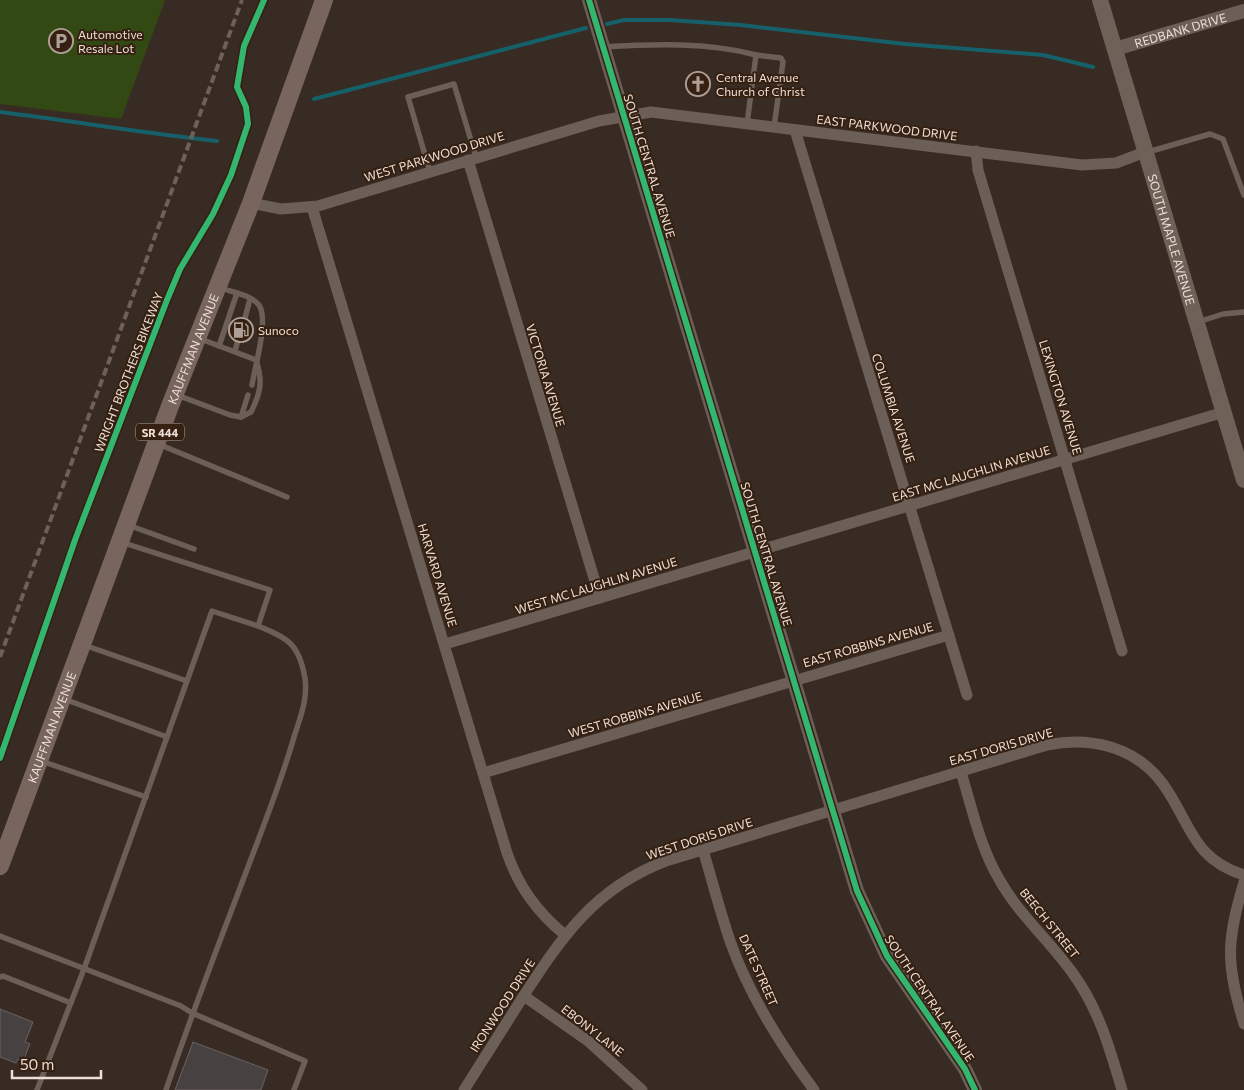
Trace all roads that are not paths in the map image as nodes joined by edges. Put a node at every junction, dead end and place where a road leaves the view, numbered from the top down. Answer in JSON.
{"nodes":[{"id":1,"x":324,"y":0,"type":"edge"},
{"id":2,"x":589,"y":0,"type":"edge"},
{"id":3,"x":1100,"y":0,"type":"edge"},
{"id":4,"x":1244,"y":11,"type":"edge"},
{"id":5,"x":603,"y":48,"type":"junction"},
{"id":6,"x":1114,"y":49,"type":"junction"},
{"id":7,"x":756,"y":55,"type":"junction"},
{"id":8,"x":623,"y":115,"type":"junction"},
{"id":9,"x":748,"y":124,"type":"junction"},
{"id":10,"x":774,"y":127,"type":"junction"},
{"id":11,"x":795,"y":130,"type":"junction"},
{"id":12,"x":976,"y":151,"type":"junction"},
{"id":13,"x":1145,"y":152,"type":"junction"},
{"id":14,"x":472,"y":159,"type":"junction"},
{"id":15,"x":430,"y":172,"type":"junction"},
{"id":16,"x":1244,"y":195,"type":"edge"},
{"id":17,"x":251,"y":203,"type":"junction"},
{"id":18,"x":312,"y":207,"type":"junction"},
{"id":19,"x":217,"y":288,"type":"junction"},
{"id":20,"x":237,"y":293,"type":"junction"},
{"id":21,"x":250,"y":300,"type":"junction"},
{"id":22,"x":1244,"y":312,"type":"edge"},
{"id":23,"x":245,"y":318,"type":"dead end"},
{"id":24,"x":1196,"y":322,"type":"junction"},
{"id":25,"x":197,"y":337,"type":"junction"},
{"id":26,"x":238,"y":340,"type":"dead end"},
{"id":27,"x":219,"y":346,"type":"junction"},
{"id":28,"x":235,"y":351,"type":"junction"},
{"id":29,"x":256,"y":360,"type":"junction"},
{"id":30,"x":252,"y":385,"type":"dead end"},
{"id":31,"x":175,"y":394,"type":"junction"},
{"id":32,"x":248,"y":395,"type":"dead end"},
{"id":33,"x":1224,"y":412,"type":"junction"},
{"id":34,"x":241,"y":417,"type":"junction"},
{"id":35,"x":156,"y":443,"type":"junction"},
{"id":36,"x":1239,"y":446,"type":"edge"},
{"id":37,"x":1065,"y":459,"type":"junction"},
{"id":38,"x":1244,"y":480,"type":"edge"},
{"id":39,"x":288,"y":497,"type":"dead end"},
{"id":40,"x":911,"y":505,"type":"junction"},
{"id":41,"x":126,"y":524,"type":"junction"},
{"id":42,"x":120,"y":542,"type":"junction"},
{"id":43,"x":194,"y":549,"type":"dead end"},
{"id":44,"x":755,"y":552,"type":"junction"},
{"id":45,"x":600,"y":598,"type":"junction"},
{"id":46,"x":258,"y":626,"type":"junction"},
{"id":47,"x":950,"y":635,"type":"junction"},
{"id":48,"x":82,"y":644,"type":"junction"},
{"id":49,"x":445,"y":644,"type":"junction"},
{"id":50,"x":1122,"y":651,"type":"dead end"},
{"id":51,"x":794,"y":680,"type":"junction"},
{"id":52,"x":187,"y":681,"type":"junction"},
{"id":53,"x":967,"y":695,"type":"dead end"},
{"id":54,"x":62,"y":699,"type":"junction"},
{"id":55,"x":167,"y":737,"type":"junction"},
{"id":56,"x":39,"y":761,"type":"junction"},
{"id":57,"x":961,"y":772,"type":"junction"},
{"id":58,"x":483,"y":773,"type":"junction"},
{"id":59,"x":146,"y":797,"type":"junction"},
{"id":60,"x":832,"y":810,"type":"junction"},
{"id":61,"x":703,"y":850,"type":"junction"},
{"id":62,"x":0,"y":866,"type":"edge"},
{"id":63,"x":1244,"y":875,"type":"edge"},
{"id":64,"x":1244,"y":882,"type":"edge"},
{"id":65,"x":565,"y":935,"type":"junction"},
{"id":66,"x":0,"y":936,"type":"edge"},
{"id":67,"x":84,"y":969,"type":"junction"},
{"id":68,"x":0,"y":977,"type":"edge"},
{"id":69,"x":524,"y":996,"type":"junction"},
{"id":70,"x":71,"y":1003,"type":"junction"},
{"id":71,"x":192,"y":1013,"type":"junction"},
{"id":72,"x":1244,"y":1024,"type":"edge"},
{"id":73,"x":37,"y":1090,"type":"edge"},
{"id":74,"x":166,"y":1090,"type":"edge"},
{"id":75,"x":294,"y":1090,"type":"edge"},
{"id":76,"x":464,"y":1090,"type":"edge"},
{"id":77,"x":642,"y":1090,"type":"edge"},
{"id":78,"x":814,"y":1090,"type":"edge"},
{"id":79,"x":975,"y":1090,"type":"edge"},
{"id":80,"x":1122,"y":1090,"type":"edge"}],
"edges":[{"from":1,"to":17,"type":"main road","name":"KAUFFMAN AVENUE","number":"SR 444"},
{"from":2,"to":5,"type":"street","name":"SOUTH CENTRAL AVENUE"},
{"from":3,"to":6,"type":"main road","name":"SOUTH MAPLE AVENUE"},
{"from":4,"to":6,"type":"street","name":"REDBANK DRIVE"},
{"from":5,"to":7,"type":"lane"},
{"from":5,"to":8,"type":"street","name":"SOUTH CENTRAL AVENUE"},
{"from":6,"to":13,"type":"main road","name":"SOUTH MAPLE AVENUE"},
{"from":7,"to":9,"type":"lane"},
{"from":7,"to":10,"type":"lane"},
{"from":8,"to":9,"type":"street","name":"EAST PARKWOOD DRIVE"},
{"from":8,"to":14,"type":"street","name":"WEST PARKWOOD DRIVE"},
{"from":8,"to":44,"type":"street","name":"SOUTH CENTRAL AVENUE"},
{"from":9,"to":10,"type":"street","name":"EAST PARKWOOD DRIVE"},
{"from":10,"to":11,"type":"street","name":"EAST PARKWOOD DRIVE"},
{"from":11,"to":12,"type":"street","name":"EAST PARKWOOD DRIVE"},
{"from":11,"to":40,"type":"street","name":"COLUMBIA AVENUE"},
{"from":12,"to":13,"type":"street","name":"EAST PARKWOOD DRIVE"},
{"from":12,"to":37,"type":"street","name":"LEXINGTON AVENUE"},
{"from":13,"to":16,"type":"lane"},
{"from":13,"to":24,"type":"main road","name":"SOUTH MAPLE AVENUE"},
{"from":14,"to":15,"type":"street","name":"WEST PARKWOOD DRIVE"},
{"from":14,"to":15,"type":"lane"},
{"from":14,"to":45,"type":"street","name":"VICTORIA AVENUE"},
{"from":15,"to":18,"type":"street","name":"WEST PARKWOOD DRIVE"},
{"from":17,"to":18,"type":"street","name":"WEST PARKWOOD DRIVE"},
{"from":17,"to":19,"type":"main road","name":"KAUFFMAN AVENUE","number":"SR 444"},
{"from":18,"to":49,"type":"street","name":"HARVARD AVENUE"},
{"from":19,"to":20,"type":"lane"},
{"from":19,"to":25,"type":"main road","name":"KAUFFMAN AVENUE","number":"SR 444"},
{"from":20,"to":21,"type":"lane"},
{"from":20,"to":27,"type":"lane"},
{"from":21,"to":23,"type":"lane"},
{"from":21,"to":29,"type":"lane"},
{"from":22,"to":24,"type":"lane"},
{"from":24,"to":33,"type":"main road","name":"SOUTH MAPLE AVENUE"},
{"from":25,"to":27,"type":"lane"},
{"from":25,"to":31,"type":"main road","name":"KAUFFMAN AVENUE","number":"SR 444"},
{"from":26,"to":28,"type":"lane"},
{"from":27,"to":28,"type":"lane"},
{"from":28,"to":29,"type":"lane"},
{"from":29,"to":30,"type":"lane"},
{"from":29,"to":34,"type":"lane"},
{"from":31,"to":34,"type":"lane"},
{"from":31,"to":35,"type":"main road","name":"KAUFFMAN AVENUE","number":"SR 444"},
{"from":32,"to":34,"type":"lane"},
{"from":33,"to":36,"type":"main road","name":"SOUTH MAPLE AVENUE"},
{"from":33,"to":37,"type":"street","name":"EAST MC LAUGHLIN AVENUE"},
{"from":35,"to":39,"type":"lane"},
{"from":35,"to":41,"type":"main road","name":"KAUFFMAN AVENUE","number":"SR 444"},
{"from":36,"to":38,"type":"main road","name":"SOUTH MAPLE AVENUE"},
{"from":37,"to":40,"type":"street","name":"EAST MC LAUGHLIN AVENUE"},
{"from":37,"to":50,"type":"street","name":"LEXINGTON AVENUE"},
{"from":40,"to":44,"type":"street","name":"EAST MC LAUGHLIN AVENUE"},
{"from":40,"to":47,"type":"street","name":"COLUMBIA AVENUE"},
{"from":41,"to":42,"type":"main road","name":"KAUFFMAN AVENUE","number":"SR 444"},
{"from":41,"to":43,"type":"lane"},
{"from":42,"to":46,"type":"lane"},
{"from":42,"to":48,"type":"main road","name":"KAUFFMAN AVENUE","number":"SR 444"},
{"from":44,"to":45,"type":"street","name":"WEST MC LAUGHLIN AVENUE"},
{"from":44,"to":51,"type":"street","name":"SOUTH CENTRAL AVENUE"},
{"from":45,"to":49,"type":"street","name":"WEST MC LAUGHLIN AVENUE"},
{"from":46,"to":52,"type":"lane"},
{"from":46,"to":71,"type":"lane"},
{"from":47,"to":51,"type":"street","name":"EAST ROBBINS AVENUE"},
{"from":47,"to":53,"type":"street","name":"COLUMBIA AVENUE"},
{"from":48,"to":52,"type":"lane"},
{"from":48,"to":54,"type":"main road","name":"KAUFFMAN AVENUE","number":"SR 444"},
{"from":49,"to":58,"type":"street","name":"HARVARD AVENUE"},
{"from":51,"to":58,"type":"street","name":"WEST ROBBINS AVENUE"},
{"from":51,"to":60,"type":"street","name":"SOUTH CENTRAL AVENUE"},
{"from":52,"to":55,"type":"lane"},
{"from":54,"to":55,"type":"lane"},
{"from":54,"to":56,"type":"main road","name":"KAUFFMAN AVENUE","number":"SR 444"},
{"from":55,"to":59,"type":"lane"},
{"from":56,"to":59,"type":"lane"},
{"from":56,"to":62,"type":"main road","name":"KAUFFMAN AVENUE","number":"SR 444"},
{"from":57,"to":60,"type":"street","name":"EAST DORIS DRIVE"},
{"from":57,"to":63,"type":"street","name":"EAST DORIS DRIVE"},
{"from":57,"to":80,"type":"street","name":"BEECH STREET"},
{"from":58,"to":65,"type":"street","name":"HARVARD AVENUE"},
{"from":59,"to":67,"type":"lane"},
{"from":60,"to":61,"type":"street","name":"WEST DORIS DRIVE"},
{"from":60,"to":79,"type":"street","name":"SOUTH CENTRAL AVENUE"},
{"from":61,"to":65,"type":"street","name":"WEST DORIS DRIVE"},
{"from":61,"to":78,"type":"street","name":"DATE STREET"},
{"from":64,"to":72,"type":"street"},
{"from":65,"to":69,"type":"street","name":"IRONWOOD DRIVE"},
{"from":66,"to":67,"type":"lane"},
{"from":67,"to":70,"type":"lane"},
{"from":67,"to":71,"type":"lane"},
{"from":68,"to":70,"type":"lane"},
{"from":69,"to":76,"type":"street","name":"IRONWOOD DRIVE"},
{"from":69,"to":77,"type":"street","name":"EBONY LANE"},
{"from":70,"to":73,"type":"lane"},
{"from":71,"to":74,"type":"lane"},
{"from":71,"to":75,"type":"lane"}]}
